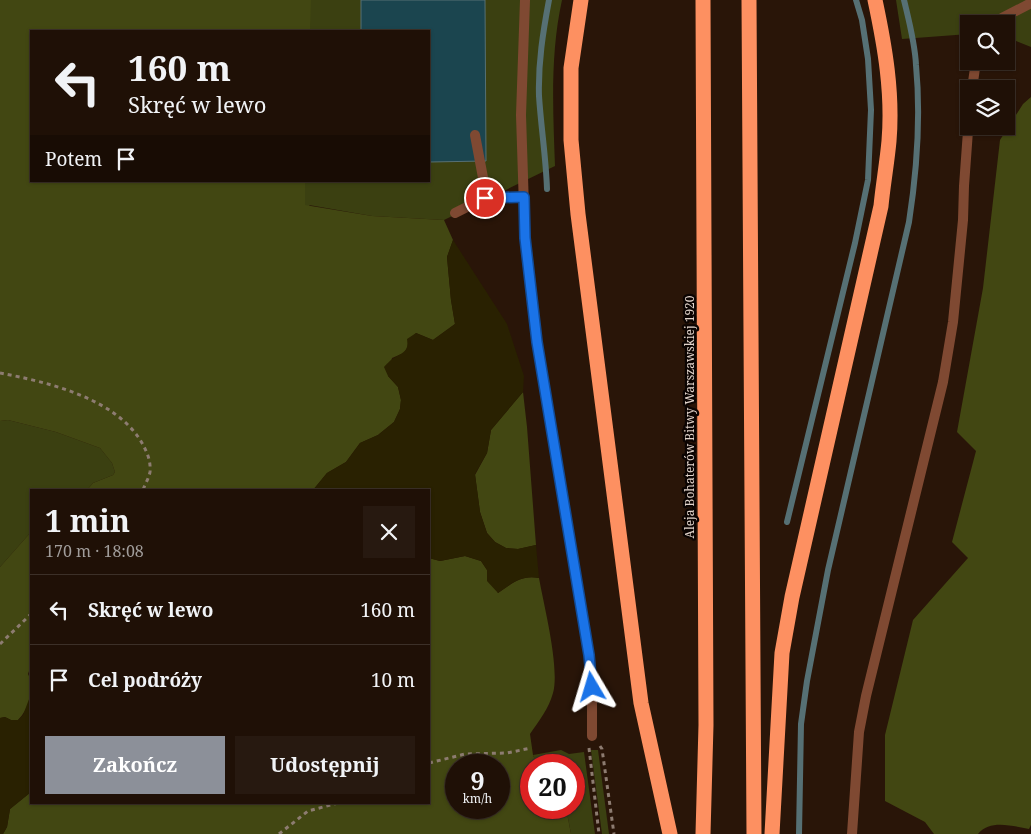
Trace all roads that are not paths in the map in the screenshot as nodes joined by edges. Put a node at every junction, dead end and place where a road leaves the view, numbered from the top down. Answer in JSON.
{"nodes":[{"id":1,"x":524,"y":0,"type":"edge"},
{"id":2,"x":581,"y":0,"type":"edge"},
{"id":3,"x":703,"y":0,"type":"edge"},
{"id":4,"x":749,"y":0,"type":"edge"},
{"id":5,"x":875,"y":0,"type":"edge"},
{"id":6,"x":1031,"y":3,"type":"edge"},
{"id":7,"x":1008,"y":15,"type":"edge"},
{"id":8,"x":474,"y":135,"type":"dead end"},
{"id":9,"x":968,"y":135,"type":"edge"},
{"id":10,"x":524,"y":197,"type":"junction"},
{"id":11,"x":485,"y":198,"type":"junction"},
{"id":12,"x":455,"y":213,"type":"dead end"},
{"id":13,"x":592,"y":736,"type":"road end"},
{"id":14,"x":670,"y":834,"type":"edge"},
{"id":15,"x":703,"y":834,"type":"edge"},
{"id":16,"x":754,"y":834,"type":"edge"},
{"id":17,"x":772,"y":834,"type":"edge"},
{"id":18,"x":852,"y":834,"type":"edge"}],
"edges":[{"from":1,"to":10,"type":"lane"},
{"from":2,"to":14,"type":"highway"},
{"from":3,"to":15,"type":"highway","name":"Aleja Bohaterów Bitwy Warszawskiej 1920"},
{"from":4,"to":16,"type":"highway"},
{"from":5,"to":17,"type":"highway"},
{"from":6,"to":7,"type":"lane"},
{"from":8,"to":11,"type":"lane"},
{"from":9,"to":18,"type":"lane"},
{"from":10,"to":11,"type":"lane"},
{"from":10,"to":13,"type":"lane"},
{"from":11,"to":12,"type":"lane"}]}
